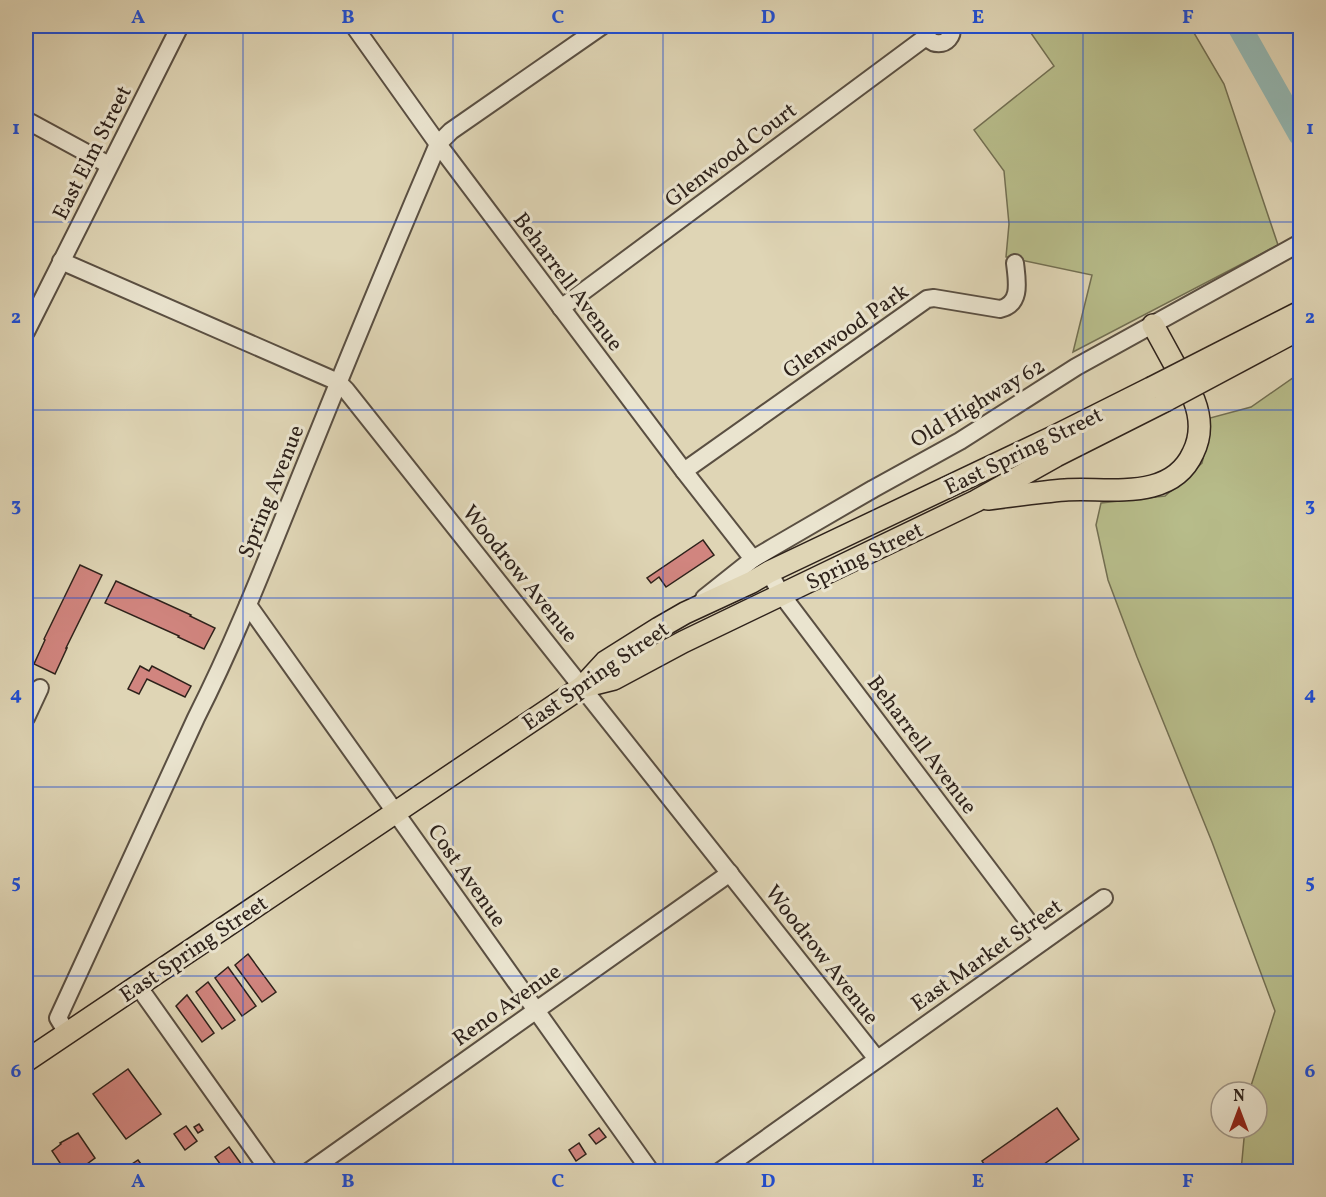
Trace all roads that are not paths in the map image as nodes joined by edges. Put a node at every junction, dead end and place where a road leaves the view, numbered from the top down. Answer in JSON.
{"nodes":[{"id":1,"x":180,"y":26,"type":"edge"},
{"id":2,"x":354,"y":26,"type":"edge"},
{"id":3,"x":602,"y":26,"type":"edge"},
{"id":4,"x":952,"y":26,"type":"edge"},
{"id":5,"x":925,"y":31,"type":"edge"},
{"id":6,"x":26,"y":120,"type":"edge"},
{"id":7,"x":438,"y":144,"type":"junction"},
{"id":8,"x":110,"y":165,"type":"junction"},
{"id":9,"x":1300,"y":243,"type":"edge"},
{"id":10,"x":61,"y":261,"type":"junction"},
{"id":11,"x":1015,"y":263,"type":"dead end"},
{"id":12,"x":561,"y":308,"type":"junction"},
{"id":13,"x":1300,"y":312,"type":"edge"},
{"id":14,"x":1153,"y":326,"type":"junction"},
{"id":15,"x":1300,"y":329,"type":"edge"},
{"id":16,"x":26,"y":332,"type":"edge"},
{"id":17,"x":338,"y":382,"type":"junction"},
{"id":18,"x":1158,"y":394,"type":"junction"},
{"id":19,"x":684,"y":471,"type":"junction"},
{"id":20,"x":976,"y":501,"type":"junction"},
{"id":21,"x":761,"y":566,"type":"junction"},
{"id":22,"x":782,"y":594,"type":"junction"},
{"id":23,"x":248,"y":605,"type":"junction"},
{"id":24,"x":582,"y":687,"type":"junction"},
{"id":25,"x":40,"y":688,"type":"dead end"},
{"id":26,"x":26,"y":718,"type":"edge"},
{"id":27,"x":396,"y":811,"type":"junction"},
{"id":28,"x":730,"y":873,"type":"junction"},
{"id":29,"x":1104,"y":898,"type":"dead end"},
{"id":30,"x":1043,"y":941,"type":"junction"},
{"id":31,"x":138,"y":986,"type":"junction"},
{"id":32,"x":536,"y":1010,"type":"junction"},
{"id":33,"x":67,"y":1033,"type":"junction"},
{"id":34,"x":877,"y":1059,"type":"junction"},
{"id":35,"x":26,"y":1061,"type":"edge"},
{"id":36,"x":270,"y":1172,"type":"edge"},
{"id":37,"x":308,"y":1172,"type":"edge"},
{"id":38,"x":651,"y":1172,"type":"edge"},
{"id":39,"x":719,"y":1172,"type":"edge"}],
"edges":[{"from":1,"to":8,"type":"street","name":"East Elm Street"},
{"from":2,"to":7,"type":"street","name":"Beharrell Avenue"},
{"from":3,"to":7,"type":"street","name":"Spring Avenue"},
{"from":4,"to":5,"type":"street","name":"Glenwood Court"},
{"from":5,"to":12,"type":"street","name":"Glenwood Court"},
{"from":6,"to":8,"type":"street"},
{"from":7,"to":12,"type":"street","name":"Beharrell Avenue"},
{"from":7,"to":17,"type":"street","name":"Spring Avenue"},
{"from":8,"to":10,"type":"street","name":"East Elm Street"},
{"from":9,"to":14,"type":"street","name":"Old Highway 62"},
{"from":10,"to":16,"type":"street","name":"East Elm Street"},
{"from":10,"to":17,"type":"street","name":"Woodrow Avenue"},
{"from":11,"to":19,"type":"street","name":"Glenwood Park"},
{"from":12,"to":19,"type":"street","name":"Beharrell Avenue"},
{"from":13,"to":18,"type":"main road","name":"East Spring Street","bridge":true},
{"from":14,"to":20,"type":"main road"},
{"from":14,"to":21,"type":"street","name":"Old Highway 62"},
{"from":15,"to":18,"type":"main road","name":"Spring Street","bridge":true},
{"from":17,"to":23,"type":"street","name":"Spring Avenue"},
{"from":17,"to":24,"type":"street","name":"Woodrow Avenue"},
{"from":18,"to":20,"type":"main road","name":"Spring Street"},
{"from":18,"to":21,"type":"main road","name":"East Spring Street"},
{"from":19,"to":21,"type":"street","name":"Beharrell Avenue"},
{"from":20,"to":22,"type":"main road","name":"Spring Street"},
{"from":21,"to":22,"type":"street","name":"Beharrell Avenue"},
{"from":21,"to":24,"type":"main road","name":"East Spring Street"},
{"from":22,"to":24,"type":"main road","name":"Spring Street"},
{"from":22,"to":30,"type":"street","name":"Beharrell Avenue"},
{"from":23,"to":27,"type":"street","name":"Cost Avenue"},
{"from":23,"to":33,"type":"street","name":"Spring Avenue"},
{"from":24,"to":27,"type":"main road","name":"East Spring Street"},
{"from":24,"to":28,"type":"street","name":"Woodrow Avenue"},
{"from":25,"to":26,"type":"street"},
{"from":27,"to":31,"type":"main road","name":"East Spring Street"},
{"from":27,"to":32,"type":"street","name":"Cost Avenue"},
{"from":28,"to":32,"type":"street","name":"Reno Avenue"},
{"from":28,"to":34,"type":"street","name":"Woodrow Avenue"},
{"from":29,"to":30,"type":"street","name":"East Market Street"},
{"from":30,"to":34,"type":"street","name":"East Market Street"},
{"from":31,"to":33,"type":"main road","name":"East Spring Street"},
{"from":31,"to":36,"type":"street"},
{"from":32,"to":37,"type":"street","name":"Reno Avenue"},
{"from":32,"to":38,"type":"street","name":"Cost Avenue"},
{"from":33,"to":35,"type":"main road","name":"East Spring Street"},
{"from":34,"to":39,"type":"street","name":"East Market Street"}]}
